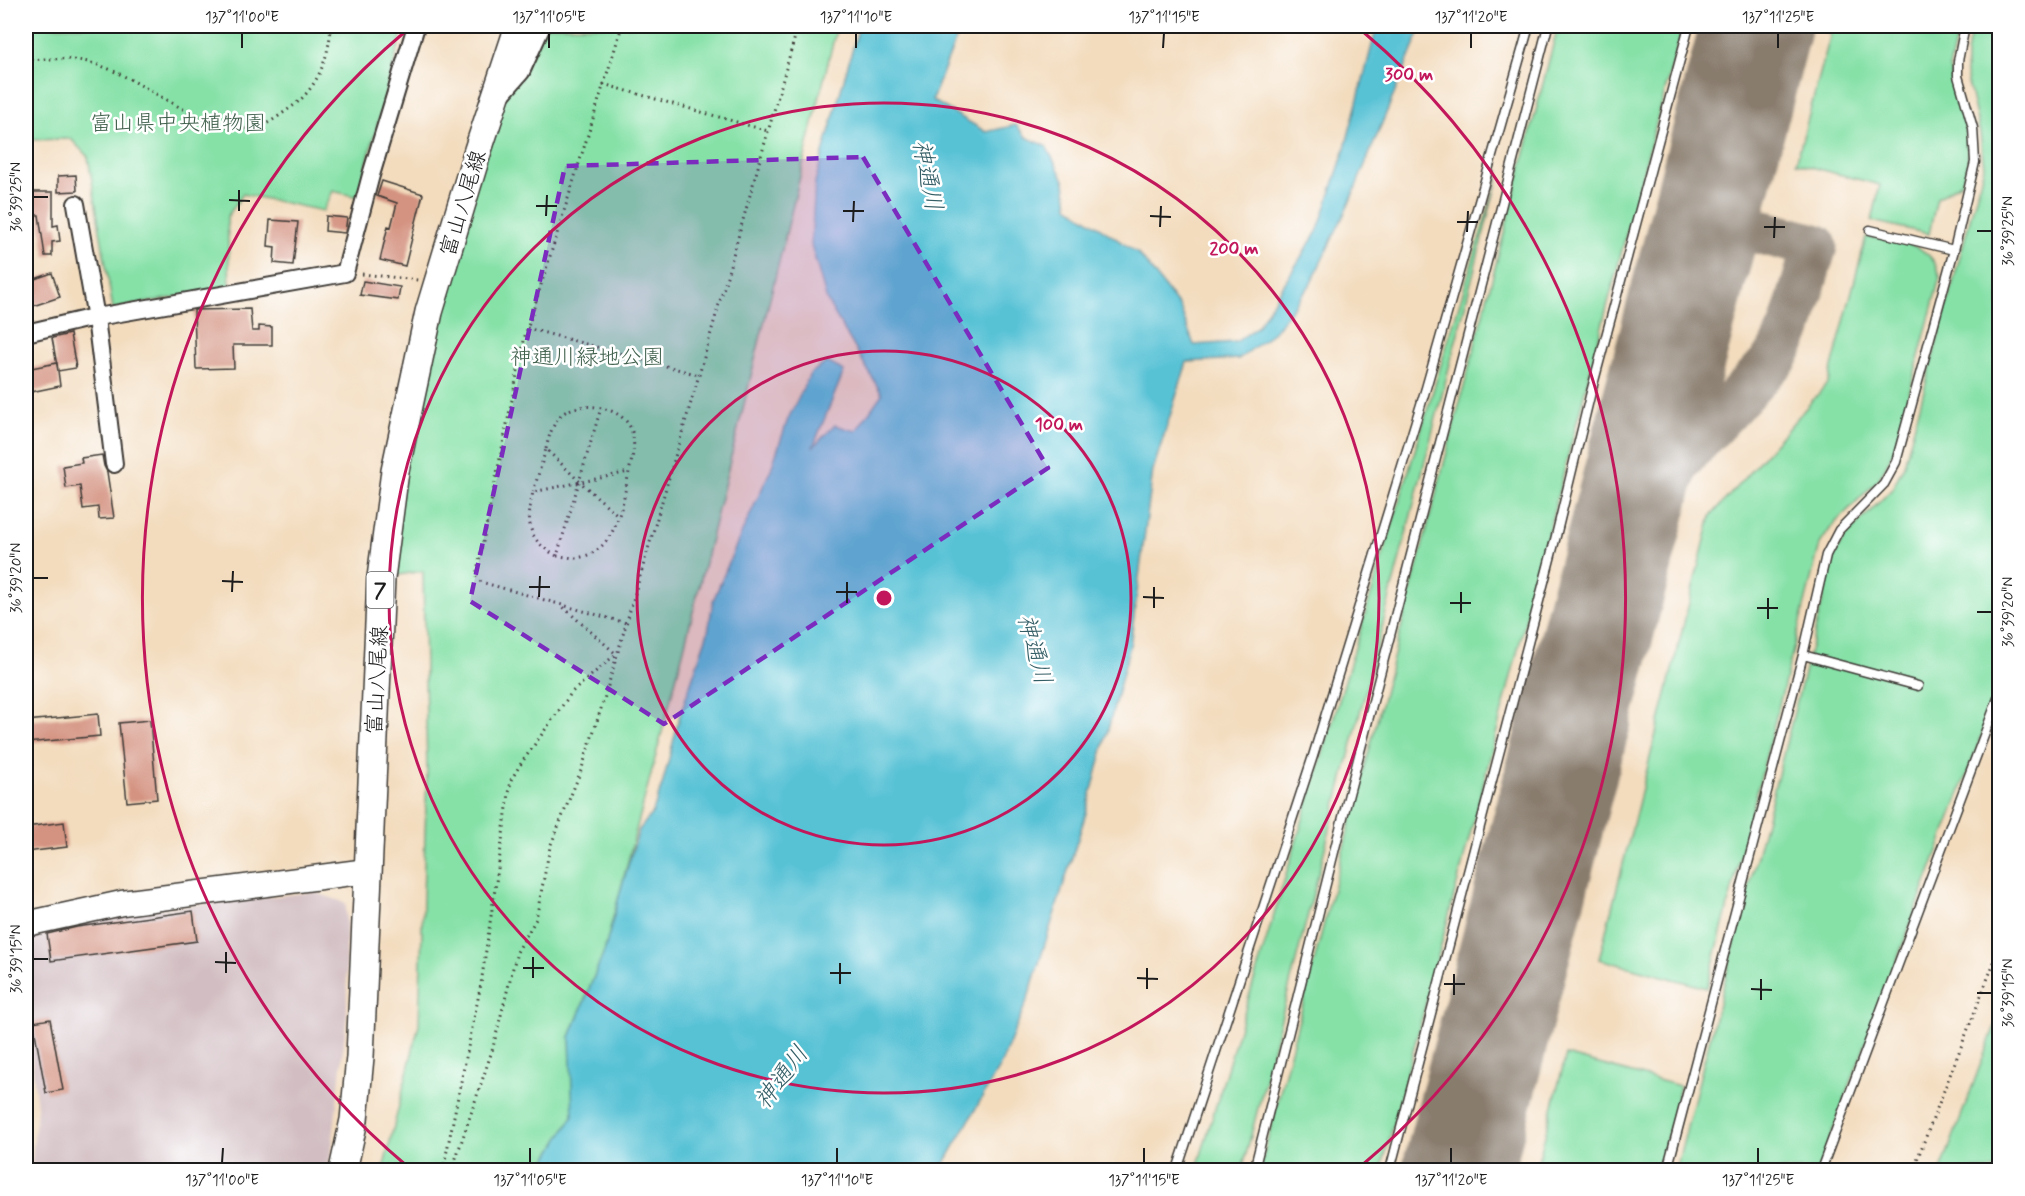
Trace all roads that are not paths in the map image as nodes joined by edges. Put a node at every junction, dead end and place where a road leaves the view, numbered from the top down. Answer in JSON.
{"nodes":[{"id":1,"x":416,"y":26,"type":"edge"},
{"id":2,"x":519,"y":26,"type":"edge"},
{"id":3,"x":542,"y":26,"type":"edge"},
{"id":4,"x":1529,"y":26,"type":"edge"},
{"id":5,"x":1548,"y":26,"type":"edge"},
{"id":6,"x":1689,"y":26,"type":"edge"},
{"id":7,"x":1965,"y":26,"type":"edge"},
{"id":8,"x":493,"y":105,"type":"junction"},
{"id":9,"x":76,"y":204,"type":"dead end"},
{"id":10,"x":1870,"y":230,"type":"dead end"},
{"id":11,"x":1954,"y":250,"type":"junction"},
{"id":12,"x":96,"y":318,"type":"junction"},
{"id":13,"x":26,"y":333,"type":"edge"},
{"id":14,"x":114,"y":464,"type":"dead end"},
{"id":15,"x":1803,"y":655,"type":"junction"},
{"id":16,"x":1918,"y":686,"type":"dead end"},
{"id":17,"x":2000,"y":693,"type":"edge"},
{"id":18,"x":367,"y":871,"type":"junction"},
{"id":19,"x":26,"y":924,"type":"edge"},
{"id":20,"x":343,"y":1170,"type":"edge"},
{"id":21,"x":1177,"y":1170,"type":"edge"},
{"id":22,"x":1254,"y":1170,"type":"edge"},
{"id":23,"x":1390,"y":1170,"type":"edge"},
{"id":24,"x":1667,"y":1170,"type":"edge"},
{"id":25,"x":1821,"y":1170,"type":"edge"}],
"edges":[{"from":1,"to":12,"type":"street"},
{"from":2,"to":8,"type":"main road","name":"富山八尾線","number":"7"},
{"from":3,"to":8,"type":"street"},
{"from":4,"to":21,"type":"lane"},
{"from":5,"to":22,"type":"lane"},
{"from":6,"to":23,"type":"lane"},
{"from":7,"to":11,"type":"lane"},
{"from":8,"to":18,"type":"main road","name":"富山八尾線","number":"7"},
{"from":9,"to":12,"type":"street"},
{"from":10,"to":11,"type":"lane"},
{"from":11,"to":15,"type":"lane"},
{"from":12,"to":13,"type":"street"},
{"from":12,"to":14,"type":"street"},
{"from":15,"to":16,"type":"lane"},
{"from":15,"to":24,"type":"lane"},
{"from":17,"to":25,"type":"lane"},
{"from":18,"to":19,"type":"street"},
{"from":18,"to":20,"type":"main road","name":"富山八尾線","number":"7"}]}
